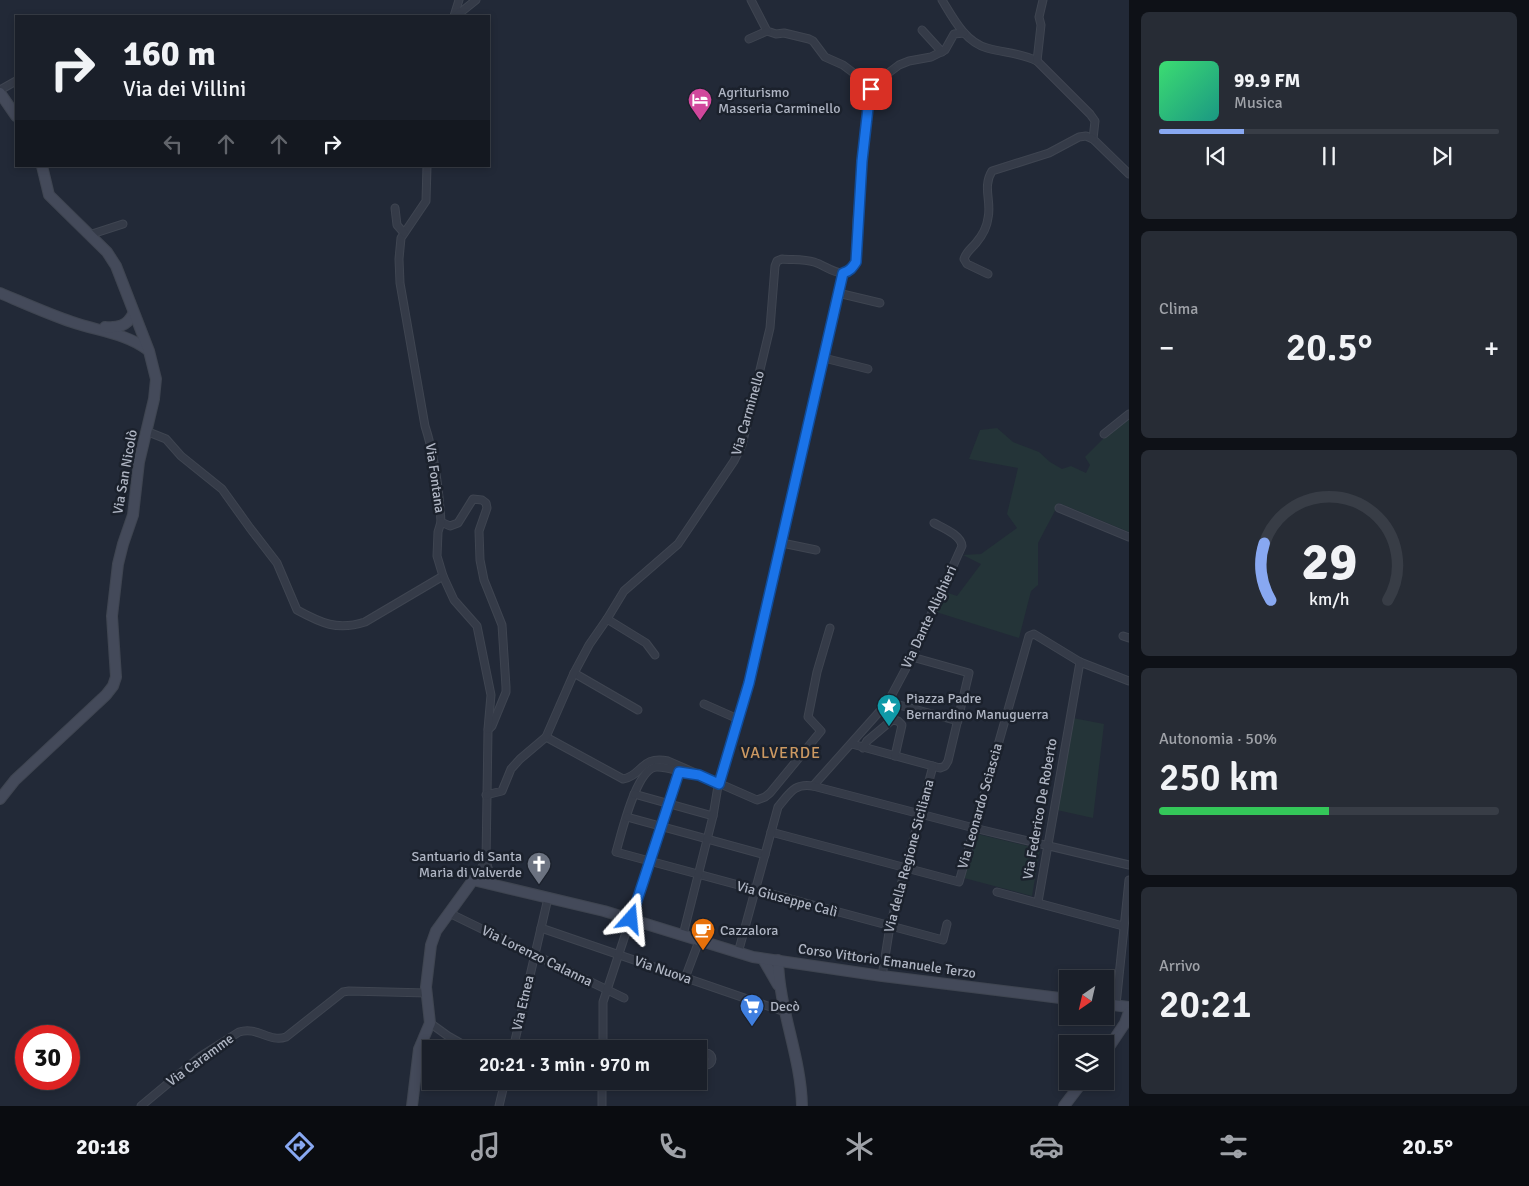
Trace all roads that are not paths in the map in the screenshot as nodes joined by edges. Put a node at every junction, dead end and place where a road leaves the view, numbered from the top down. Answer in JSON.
{"nodes":[{"id":1,"x":458,"y":0,"type":"edge"},
{"id":2,"x":476,"y":0,"type":"edge"},
{"id":3,"x":751,"y":0,"type":"edge"},
{"id":4,"x":942,"y":0,"type":"edge"},
{"id":5,"x":1043,"y":0,"type":"edge"},
{"id":6,"x":455,"y":15,"type":"edge"},
{"id":7,"x":456,"y":15,"type":"edge"},
{"id":8,"x":922,"y":30,"type":"dead end"},
{"id":9,"x":767,"y":31,"type":"junction"},
{"id":10,"x":964,"y":33,"type":"junction"},
{"id":11,"x":749,"y":39,"type":"dead end"},
{"id":12,"x":942,"y":52,"type":"junction"},
{"id":13,"x":1037,"y":61,"type":"junction"},
{"id":14,"x":15,"y":82,"type":"edge"},
{"id":15,"x":871,"y":89,"type":"junction"},
{"id":16,"x":0,"y":91,"type":"edge"},
{"id":17,"x":15,"y":114,"type":"edge"},
{"id":18,"x":1093,"y":139,"type":"junction"},
{"id":19,"x":42,"y":167,"type":"edge"},
{"id":20,"x":427,"y":167,"type":"edge"},
{"id":21,"x":1129,"y":174,"type":"edge"},
{"id":22,"x":395,"y":208,"type":"dead end"},
{"id":23,"x":123,"y":224,"type":"dead end"},
{"id":24,"x":404,"y":233,"type":"junction"},
{"id":25,"x":89,"y":235,"type":"junction"},
{"id":26,"x":843,"y":273,"type":"junction"},
{"id":27,"x":988,"y":274,"type":"dead end"},
{"id":28,"x":838,"y":293,"type":"junction"},
{"id":29,"x":0,"y":294,"type":"edge"},
{"id":30,"x":880,"y":302,"type":"dead end"},
{"id":31,"x":133,"y":314,"type":"junction"},
{"id":32,"x":86,"y":326,"type":"junction"},
{"id":33,"x":116,"y":328,"type":"junction"},
{"id":34,"x":140,"y":330,"type":"junction"},
{"id":35,"x":149,"y":351,"type":"junction"},
{"id":36,"x":824,"y":358,"type":"junction"},
{"id":37,"x":868,"y":369,"type":"dead end"},
{"id":38,"x":1129,"y":414,"type":"edge"},
{"id":39,"x":146,"y":431,"type":"junction"},
{"id":40,"x":1104,"y":434,"type":"dead end"},
{"id":41,"x":1059,"y":508,"type":"dead end"},
{"id":42,"x":441,"y":522,"type":"junction"},
{"id":43,"x":934,"y":523,"type":"dead end"},
{"id":44,"x":1129,"y":537,"type":"edge"},
{"id":45,"x":782,"y":542,"type":"junction"},
{"id":46,"x":816,"y":550,"type":"dead end"},
{"id":47,"x":443,"y":576,"type":"junction"},
{"id":48,"x":607,"y":619,"type":"junction"},
{"id":49,"x":830,"y":628,"type":"dead end"},
{"id":50,"x":655,"y":655,"type":"dead end"},
{"id":51,"x":912,"y":657,"type":"junction"},
{"id":52,"x":1080,"y":662,"type":"junction"},
{"id":53,"x":574,"y":672,"type":"junction"},
{"id":54,"x":1129,"y":681,"type":"edge"},
{"id":55,"x":888,"y":702,"type":"junction"},
{"id":56,"x":704,"y":704,"type":"dead end"},
{"id":57,"x":638,"y":710,"type":"dead end"},
{"id":58,"x":738,"y":719,"type":"junction"},
{"id":59,"x":958,"y":720,"type":"junction"},
{"id":60,"x":488,"y":730,"type":"junction"},
{"id":61,"x":546,"y":737,"type":"junction"},
{"id":62,"x":852,"y":744,"type":"junction"},
{"id":63,"x":864,"y":748,"type":"junction"},
{"id":64,"x":894,"y":756,"type":"junction"},
{"id":65,"x":933,"y":766,"type":"junction"},
{"id":66,"x":679,"y":772,"type":"junction"},
{"id":67,"x":699,"y":775,"type":"junction"},
{"id":68,"x":719,"y":784,"type":"junction"},
{"id":69,"x":813,"y":786,"type":"junction"},
{"id":70,"x":634,"y":794,"type":"junction"},
{"id":71,"x":486,"y":795,"type":"junction"},
{"id":72,"x":0,"y":800,"type":"edge"},
{"id":73,"x":668,"y":803,"type":"junction"},
{"id":74,"x":919,"y":815,"type":"junction"},
{"id":75,"x":713,"y":816,"type":"junction"},
{"id":76,"x":627,"y":818,"type":"junction"},
{"id":77,"x":661,"y":827,"type":"junction"},
{"id":78,"x":974,"y":828,"type":"junction"},
{"id":79,"x":771,"y":832,"type":"junction"},
{"id":80,"x":707,"y":839,"type":"junction"},
{"id":81,"x":1047,"y":846,"type":"junction"},
{"id":82,"x":765,"y":855,"type":"junction"},
{"id":83,"x":486,"y":860,"type":"junction"},
{"id":84,"x":649,"y":862,"type":"junction"},
{"id":85,"x":1129,"y":865,"type":"edge"},
{"id":86,"x":905,"y":868,"type":"junction"},
{"id":87,"x":698,"y":875,"type":"junction"},
{"id":88,"x":473,"y":880,"type":"junction"},
{"id":89,"x":1129,"y":880,"type":"edge"},
{"id":90,"x":491,"y":884,"type":"junction"},
{"id":91,"x":755,"y":890,"type":"junction"},
{"id":92,"x":996,"y":892,"type":"dead end"},
{"id":93,"x":548,"y":898,"type":"junction"},
{"id":94,"x":1038,"y":902,"type":"junction"},
{"id":95,"x":449,"y":913,"type":"junction"},
{"id":96,"x":631,"y":919,"type":"junction"},
{"id":97,"x":947,"y":924,"type":"dead end"},
{"id":98,"x":890,"y":926,"type":"junction"},
{"id":99,"x":1123,"y":926,"type":"junction"},
{"id":100,"x":541,"y":928,"type":"junction"},
{"id":101,"x":683,"y":935,"type":"junction"},
{"id":102,"x":699,"y":940,"type":"junction"},
{"id":103,"x":738,"y":953,"type":"junction"},
{"id":104,"x":534,"y":954,"type":"junction"},
{"id":105,"x":619,"y":954,"type":"junction"},
{"id":106,"x":763,"y":959,"type":"junction"},
{"id":107,"x":778,"y":960,"type":"junction"},
{"id":108,"x":882,"y":976,"type":"junction"},
{"id":109,"x":685,"y":978,"type":"junction"},
{"id":110,"x":1114,"y":980,"type":"edge"},
{"id":111,"x":780,"y":988,"type":"junction"},
{"id":112,"x":607,"y":990,"type":"junction"},
{"id":113,"x":427,"y":993,"type":"junction"},
{"id":114,"x":624,"y":998,"type":"dead end"},
{"id":115,"x":1059,"y":998,"type":"edge"},
{"id":116,"x":1114,"y":1005,"type":"edge"},
{"id":117,"x":1129,"y":1007,"type":"edge"},
{"id":118,"x":785,"y":1012,"type":"junction"},
{"id":119,"x":1129,"y":1012,"type":"edge"},
{"id":120,"x":430,"y":1023,"type":"junction"},
{"id":121,"x":1129,"y":1026,"type":"edge"},
{"id":122,"x":455,"y":1040,"type":"edge"},
{"id":123,"x":514,"y":1040,"type":"edge"},
{"id":124,"x":603,"y":1040,"type":"edge"},
{"id":125,"x":1114,"y":1040,"type":"edge"},
{"id":126,"x":1114,"y":1042,"type":"edge"},
{"id":127,"x":503,"y":1090,"type":"edge"},
{"id":128,"x":602,"y":1090,"type":"edge"},
{"id":129,"x":1076,"y":1090,"type":"edge"},
{"id":130,"x":141,"y":1106,"type":"edge"},
{"id":131,"x":412,"y":1106,"type":"edge"},
{"id":132,"x":499,"y":1106,"type":"edge"},
{"id":133,"x":602,"y":1106,"type":"edge"},
{"id":134,"x":802,"y":1106,"type":"edge"},
{"id":135,"x":1064,"y":1106,"type":"edge"}],
"edges":[{"from":1,"to":6,"type":"street"},
{"from":2,"to":7,"type":"street"},
{"from":3,"to":9,"type":"street"},
{"from":4,"to":10,"type":"street"},
{"from":5,"to":13,"type":"street"},
{"from":8,"to":12,"type":"street"},
{"from":9,"to":11,"type":"street"},
{"from":9,"to":15,"type":"street"},
{"from":10,"to":12,"type":"street"},
{"from":10,"to":13,"type":"street"},
{"from":12,"to":15,"type":"street"},
{"from":13,"to":18,"type":"street"},
{"from":14,"to":16,"type":"street"},
{"from":15,"to":26,"type":"street"},
{"from":16,"to":17,"type":"street"},
{"from":18,"to":21,"type":"street"},
{"from":18,"to":27,"type":"street"},
{"from":19,"to":25,"type":"street","name":"Via San Nicolò"},
{"from":20,"to":24,"type":"street","name":"Via Fontana"},
{"from":22,"to":24,"type":"street"},
{"from":23,"to":25,"type":"street"},
{"from":24,"to":42,"type":"street","name":"Via Fontana"},
{"from":25,"to":31,"type":"street","name":"Via San Nicolò"},
{"from":26,"to":28,"type":"street"},
{"from":26,"to":48,"type":"street","name":"Via Carminello"},
{"from":28,"to":30,"type":"street"},
{"from":28,"to":36,"type":"street"},
{"from":29,"to":32,"type":"street"},
{"from":31,"to":33,"type":"street"},
{"from":31,"to":34,"type":"street","name":"Via San Nicolò"},
{"from":32,"to":33,"type":"street"},
{"from":32,"to":35,"type":"street"},
{"from":33,"to":34,"type":"street"},
{"from":34,"to":35,"type":"street","name":"Via San Nicolò"},
{"from":35,"to":39,"type":"street","name":"Via San Nicolò"},
{"from":36,"to":37,"type":"street"},
{"from":36,"to":45,"type":"street"},
{"from":38,"to":40,"type":"street"},
{"from":39,"to":47,"type":"street"},
{"from":39,"to":72,"type":"street","name":"Via San Nicolò"},
{"from":41,"to":44,"type":"street"},
{"from":42,"to":47,"type":"street"},
{"from":42,"to":60,"type":"street","name":"Via Fontana"},
{"from":43,"to":51,"type":"street","name":"Via Dante Alighieri"},
{"from":45,"to":46,"type":"street"},
{"from":45,"to":58,"type":"street"},
{"from":47,"to":60,"type":"street"},
{"from":48,"to":50,"type":"street"},
{"from":48,"to":53,"type":"street","name":"Via Carminello"},
{"from":49,"to":68,"type":"street"},
{"from":51,"to":55,"type":"street","name":"Via Dante Alighieri"},
{"from":51,"to":59,"type":"street"},
{"from":52,"to":54,"type":"street","name":"Via Leonardo Sciascia"},
{"from":52,"to":78,"type":"street","name":"Via Leonardo Sciascia"},
{"from":52,"to":81,"type":"street","name":"Via Federico De Roberto"},
{"from":53,"to":57,"type":"street"},
{"from":53,"to":61,"type":"street","name":"Via Carminello"},
{"from":55,"to":59,"type":"street"},
{"from":55,"to":62,"type":"street","name":"Via Dante Alighieri"},
{"from":56,"to":58,"type":"street"},
{"from":58,"to":68,"type":"street"},
{"from":59,"to":65,"type":"street"},
{"from":60,"to":71,"type":"street","name":"Via Fontana"},
{"from":61,"to":67,"type":"street"},
{"from":61,"to":71,"type":"street","name":"Via Carminello"},
{"from":62,"to":63,"type":"street"},
{"from":62,"to":69,"type":"street","name":"Via Dante Alighieri"},
{"from":63,"to":64,"type":"street"},
{"from":63,"to":64,"type":"street"},
{"from":64,"to":65,"type":"street"},
{"from":65,"to":74,"type":"street","name":"Via della Regione Siciliana"},
{"from":66,"to":67,"type":"street"},
{"from":66,"to":70,"type":"street"},
{"from":66,"to":73,"type":"street"},
{"from":67,"to":68,"type":"street"},
{"from":68,"to":75,"type":"street"},
{"from":69,"to":74,"type":"street"},
{"from":69,"to":79,"type":"street"},
{"from":70,"to":73,"type":"street"},
{"from":70,"to":76,"type":"street"},
{"from":71,"to":83,"type":"street","name":"Via Fontana"},
{"from":73,"to":75,"type":"street"},
{"from":73,"to":77,"type":"street"},
{"from":74,"to":78,"type":"street"},
{"from":74,"to":86,"type":"street","name":"Via della Regione Siciliana"},
{"from":75,"to":80,"type":"street"},
{"from":76,"to":77,"type":"street"},
{"from":76,"to":84,"type":"street","name":"Via Giuseppe Calì"},
{"from":77,"to":80,"type":"street"},
{"from":77,"to":84,"type":"street"},
{"from":78,"to":81,"type":"street"},
{"from":78,"to":86,"type":"street","name":"Via Leonardo Sciascia"},
{"from":79,"to":82,"type":"street"},
{"from":79,"to":86,"type":"street"},
{"from":80,"to":82,"type":"street"},
{"from":80,"to":87,"type":"street"},
{"from":81,"to":85,"type":"street"},
{"from":81,"to":94,"type":"street","name":"Via Federico De Roberto"},
{"from":82,"to":91,"type":"street"},
{"from":83,"to":88,"type":"street"},
{"from":83,"to":90,"type":"street","name":"Via Fontana"},
{"from":84,"to":87,"type":"street","name":"Via Giuseppe Calì"},
{"from":84,"to":96,"type":"street"},
{"from":86,"to":98,"type":"street","name":"Via della Regione Siciliana"},
{"from":87,"to":91,"type":"street","name":"Via Giuseppe Calì"},
{"from":87,"to":101,"type":"street"},
{"from":88,"to":90,"type":"street","name":"Corso Vittorio Emanuele Terzo"},
{"from":88,"to":95,"type":"street"},
{"from":89,"to":99,"type":"street"},
{"from":90,"to":93,"type":"street","name":"Corso Vittorio Emanuele Terzo"},
{"from":91,"to":98,"type":"street","name":"Via Giuseppe Calì"},
{"from":91,"to":103,"type":"street"},
{"from":92,"to":94,"type":"street"},
{"from":93,"to":96,"type":"street","name":"Corso Vittorio Emanuele Terzo"},
{"from":93,"to":100,"type":"street","name":"Via Etnea"},
{"from":94,"to":99,"type":"street"},
{"from":95,"to":104,"type":"street","name":"Via Lorenzo Calanna"},
{"from":95,"to":113,"type":"street"},
{"from":96,"to":101,"type":"street","name":"Corso Vittorio Emanuele Terzo"},
{"from":96,"to":105,"type":"street"},
{"from":97,"to":98,"type":"street","name":"Via Giuseppe Calì"},
{"from":98,"to":108,"type":"street","name":"Via della Regione Siciliana"},
{"from":99,"to":110,"type":"street"},
{"from":100,"to":104,"type":"street","name":"Via Etnea"},
{"from":100,"to":105,"type":"street","name":"Via Nuova"},
{"from":101,"to":102,"type":"street","name":"Corso Vittorio Emanuele Terzo"},
{"from":102,"to":103,"type":"street","name":"Corso Vittorio Emanuele Terzo"},
{"from":102,"to":109,"type":"street"},
{"from":103,"to":106,"type":"street","name":"Corso Vittorio Emanuele Terzo"},
{"from":104,"to":112,"type":"street","name":"Via Lorenzo Calanna"},
{"from":104,"to":123,"type":"street","name":"Via Etnea"},
{"from":105,"to":109,"type":"street","name":"Via Nuova"},
{"from":105,"to":112,"type":"street"},
{"from":106,"to":107,"type":"street","name":"Corso Vittorio Emanuele Terzo"},
{"from":106,"to":111,"type":"street"},
{"from":107,"to":108,"type":"street","name":"Corso Vittorio Emanuele Terzo"},
{"from":107,"to":111,"type":"street"},
{"from":108,"to":115,"type":"street","name":"Corso Vittorio Emanuele Terzo"},
{"from":109,"to":118,"type":"street","name":"Via Nuova"},
{"from":111,"to":118,"type":"street"},
{"from":112,"to":114,"type":"street","name":"Via Lorenzo Calanna"},
{"from":112,"to":124,"type":"street"},
{"from":113,"to":120,"type":"street"},
{"from":113,"to":130,"type":"street","name":"Via Caramme"},
{"from":116,"to":117,"type":"street"},
{"from":118,"to":134,"type":"street"},
{"from":119,"to":125,"type":"street"},
{"from":120,"to":122,"type":"street"},
{"from":120,"to":131,"type":"street"},
{"from":121,"to":126,"type":"street"},
{"from":127,"to":132,"type":"street"},
{"from":128,"to":133,"type":"street"},
{"from":129,"to":135,"type":"street"}]}
